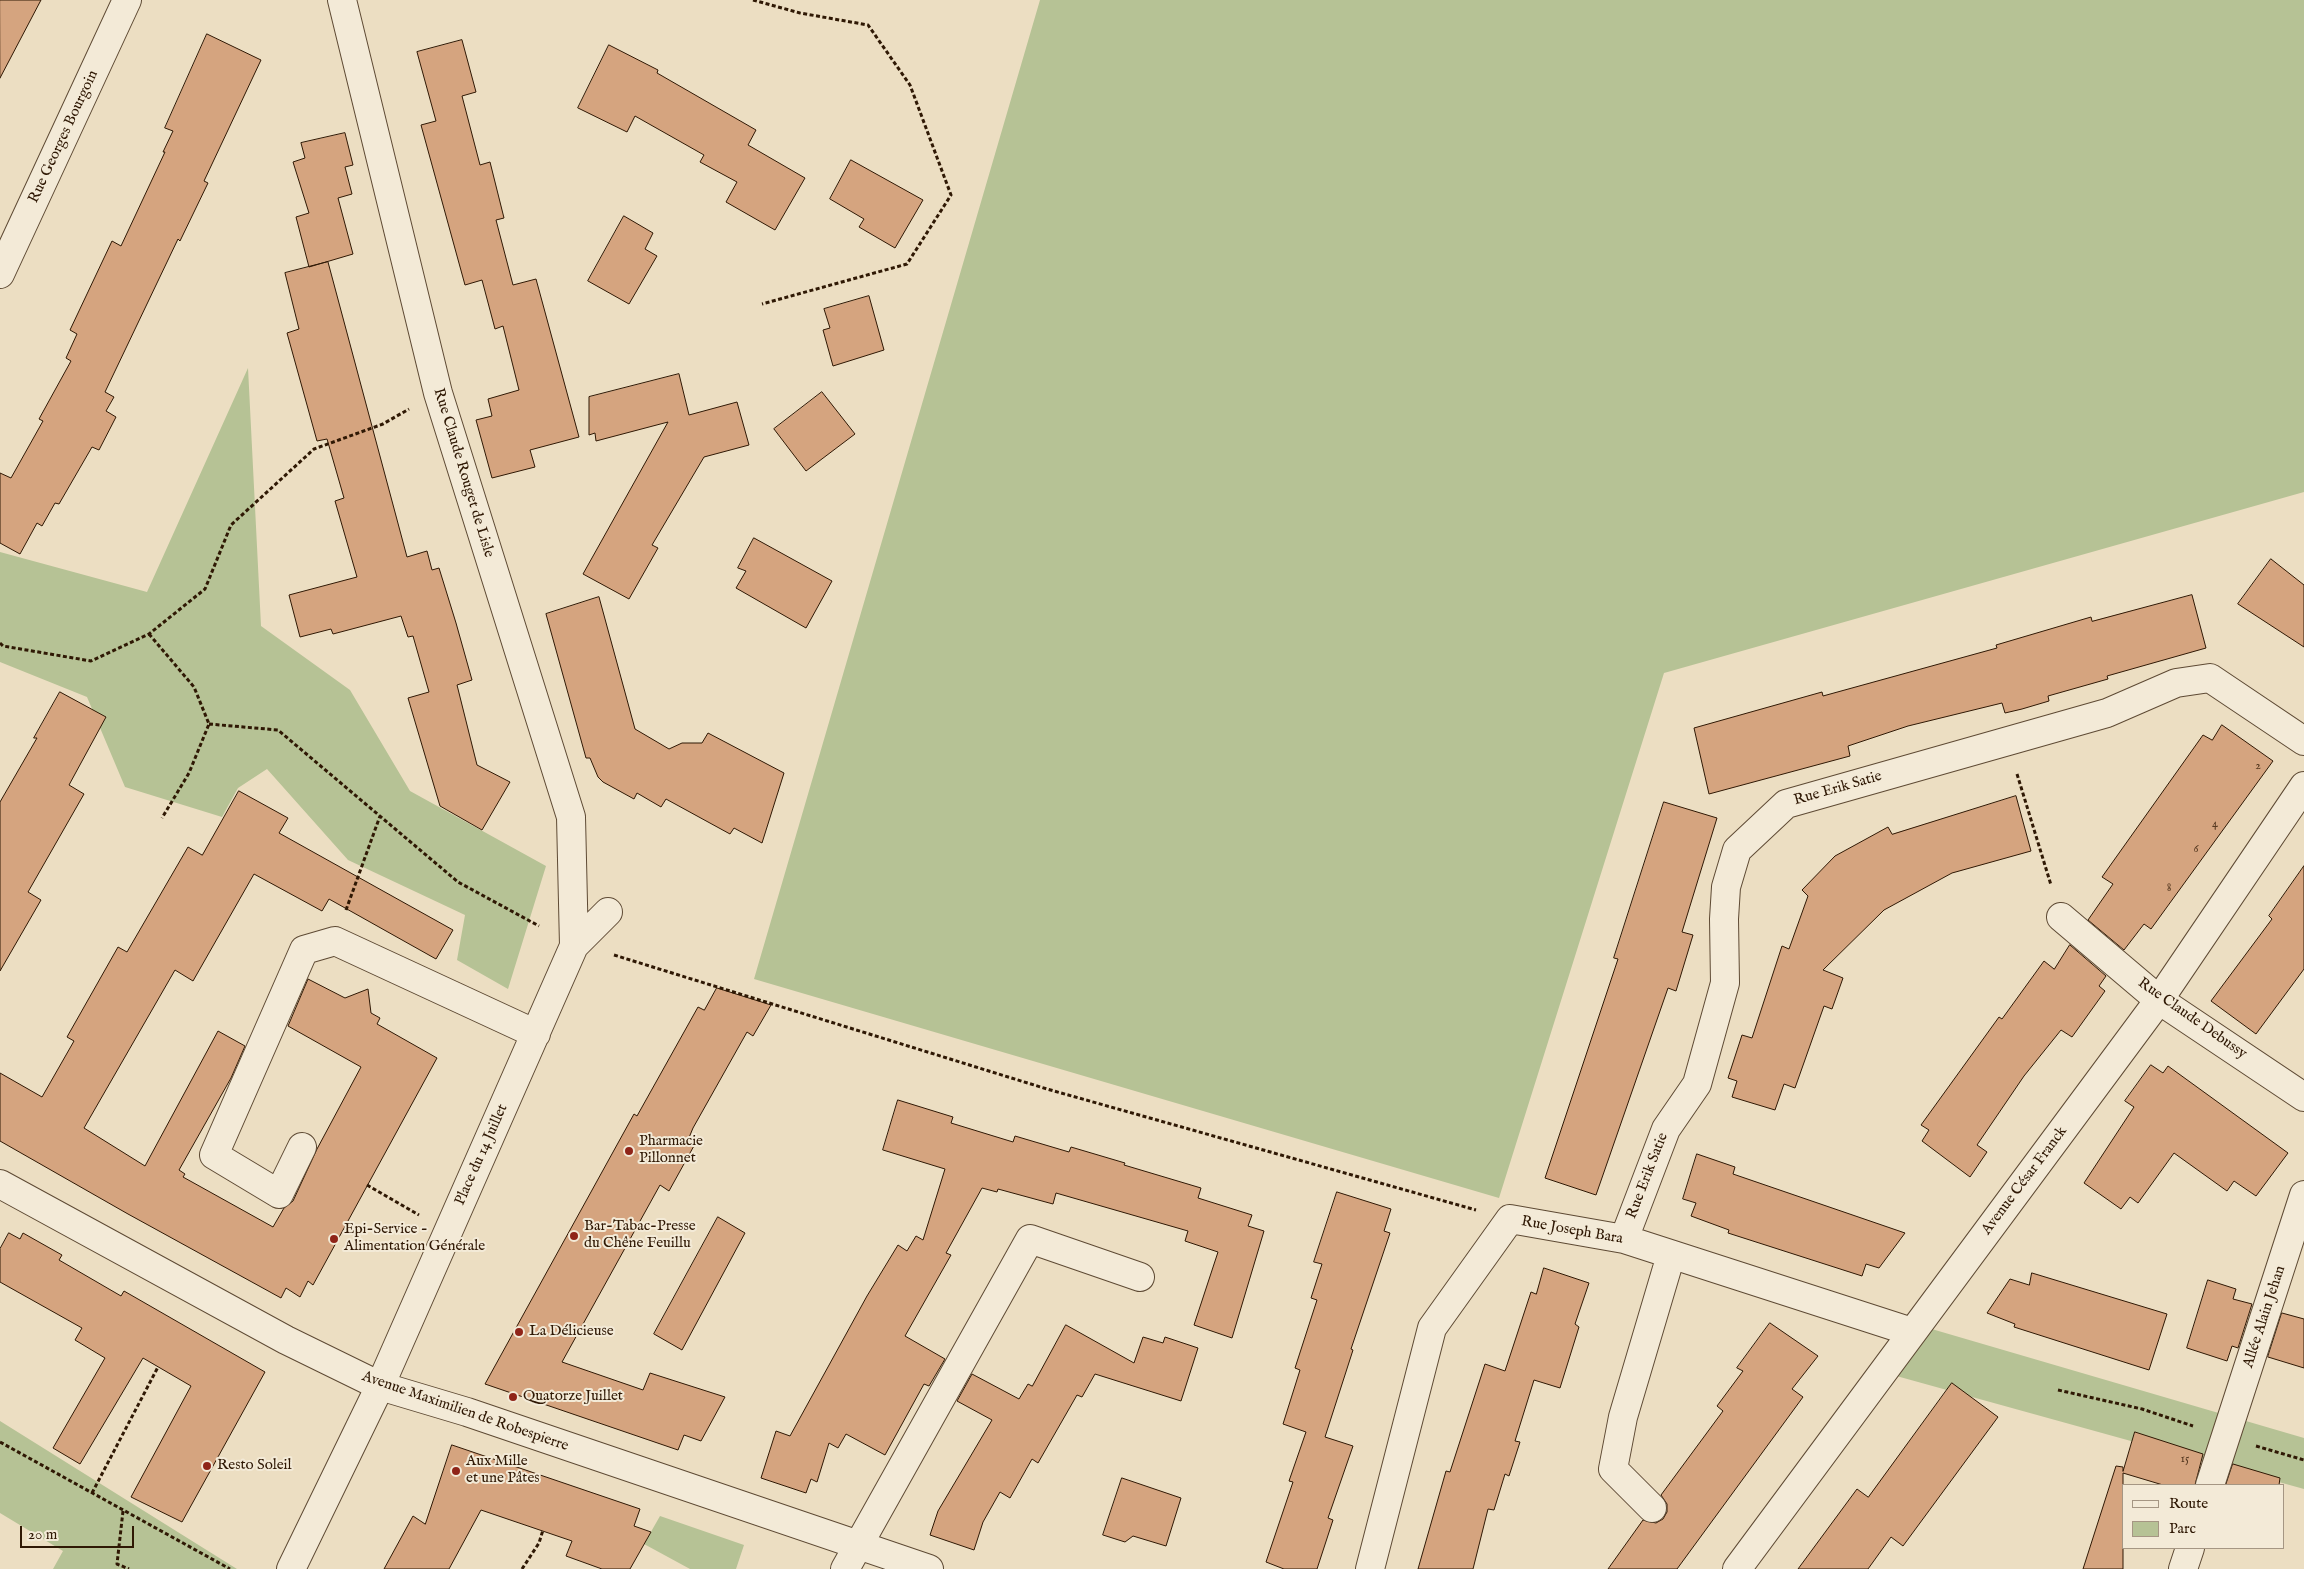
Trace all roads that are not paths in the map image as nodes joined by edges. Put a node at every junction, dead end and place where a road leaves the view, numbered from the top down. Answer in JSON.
{"nodes":[{"id":1,"x":126,"y":0,"type":"edge"},
{"id":2,"x":342,"y":0,"type":"edge"},
{"id":3,"x":0,"y":274,"type":"edge"},
{"id":4,"x":2304,"y":741,"type":"edge"},
{"id":5,"x":2304,"y":786,"type":"edge"},
{"id":6,"x":608,"y":912,"type":"dead end"},
{"id":7,"x":2061,"y":917,"type":"road end"},
{"id":8,"x":574,"y":946,"type":"junction"},
{"id":9,"x":2159,"y":1000,"type":"junction"},
{"id":10,"x":536,"y":1034,"type":"junction"},
{"id":11,"x":2304,"y":1096,"type":"edge"},
{"id":12,"x":302,"y":1147,"type":"dead end"},
{"id":13,"x":0,"y":1184,"type":"edge"},
{"id":14,"x":2304,"y":1195,"type":"edge"},
{"id":15,"x":1624,"y":1239,"type":"junction"},
{"id":16,"x":1671,"y":1254,"type":"junction"},
{"id":17,"x":1140,"y":1277,"type":"dead end"},
{"id":18,"x":1912,"y":1332,"type":"junction"},
{"id":19,"x":380,"y":1386,"type":"junction"},
{"id":20,"x":2210,"y":1484,"type":"edge"},
{"id":21,"x":1652,"y":1508,"type":"dead end"},
{"id":22,"x":2190,"y":1549,"type":"edge"},
{"id":23,"x":851,"y":1557,"type":"edge"},
{"id":24,"x":291,"y":1569,"type":"edge"},
{"id":25,"x":928,"y":1569,"type":"edge"},
{"id":26,"x":1370,"y":1569,"type":"edge"},
{"id":27,"x":1737,"y":1569,"type":"edge"},
{"id":28,"x":2183,"y":1569,"type":"edge"}],
"edges":[{"from":1,"to":3,"type":"street","name":"Rue Georges Bourgoin"},
{"from":2,"to":8,"type":"street","name":"Rue Claude Rouget de Lisle"},
{"from":4,"to":15,"type":"street","name":"Rue Erik Satie"},
{"from":5,"to":9,"type":"street","name":"Avenue César Franck"},
{"from":6,"to":8,"type":"street","name":"Place du 14 Juillet"},
{"from":7,"to":9,"type":"street","name":"Rue Claude Debussy"},
{"from":8,"to":10,"type":"street","name":"Place du 14 Juillet"},
{"from":9,"to":11,"type":"street","name":"Rue Claude Debussy"},
{"from":9,"to":18,"type":"street","name":"Avenue César Franck"},
{"from":10,"to":12,"type":"street"},
{"from":10,"to":19,"type":"street","name":"Place du 14 Juillet"},
{"from":13,"to":19,"type":"street","name":"Avenue Maximilien de Robespierre"},
{"from":14,"to":20,"type":"street","name":"Allée Alain Jehan"},
{"from":15,"to":16,"type":"street","name":"Rue Joseph Bara"},
{"from":15,"to":26,"type":"street","name":"Rue Joseph Bara"},
{"from":16,"to":18,"type":"street","name":"Rue Joseph Bara"},
{"from":16,"to":21,"type":"street"},
{"from":17,"to":23,"type":"street"},
{"from":18,"to":27,"type":"street","name":"Avenue César Franck"},
{"from":19,"to":23,"type":"street","name":"Avenue Maximilien de Robespierre"},
{"from":19,"to":24,"type":"street","name":"Place du 14 Juillet"},
{"from":22,"to":28,"type":"street"},
{"from":23,"to":25,"type":"street","name":"Avenue Maximilien de Robespierre"}]}
